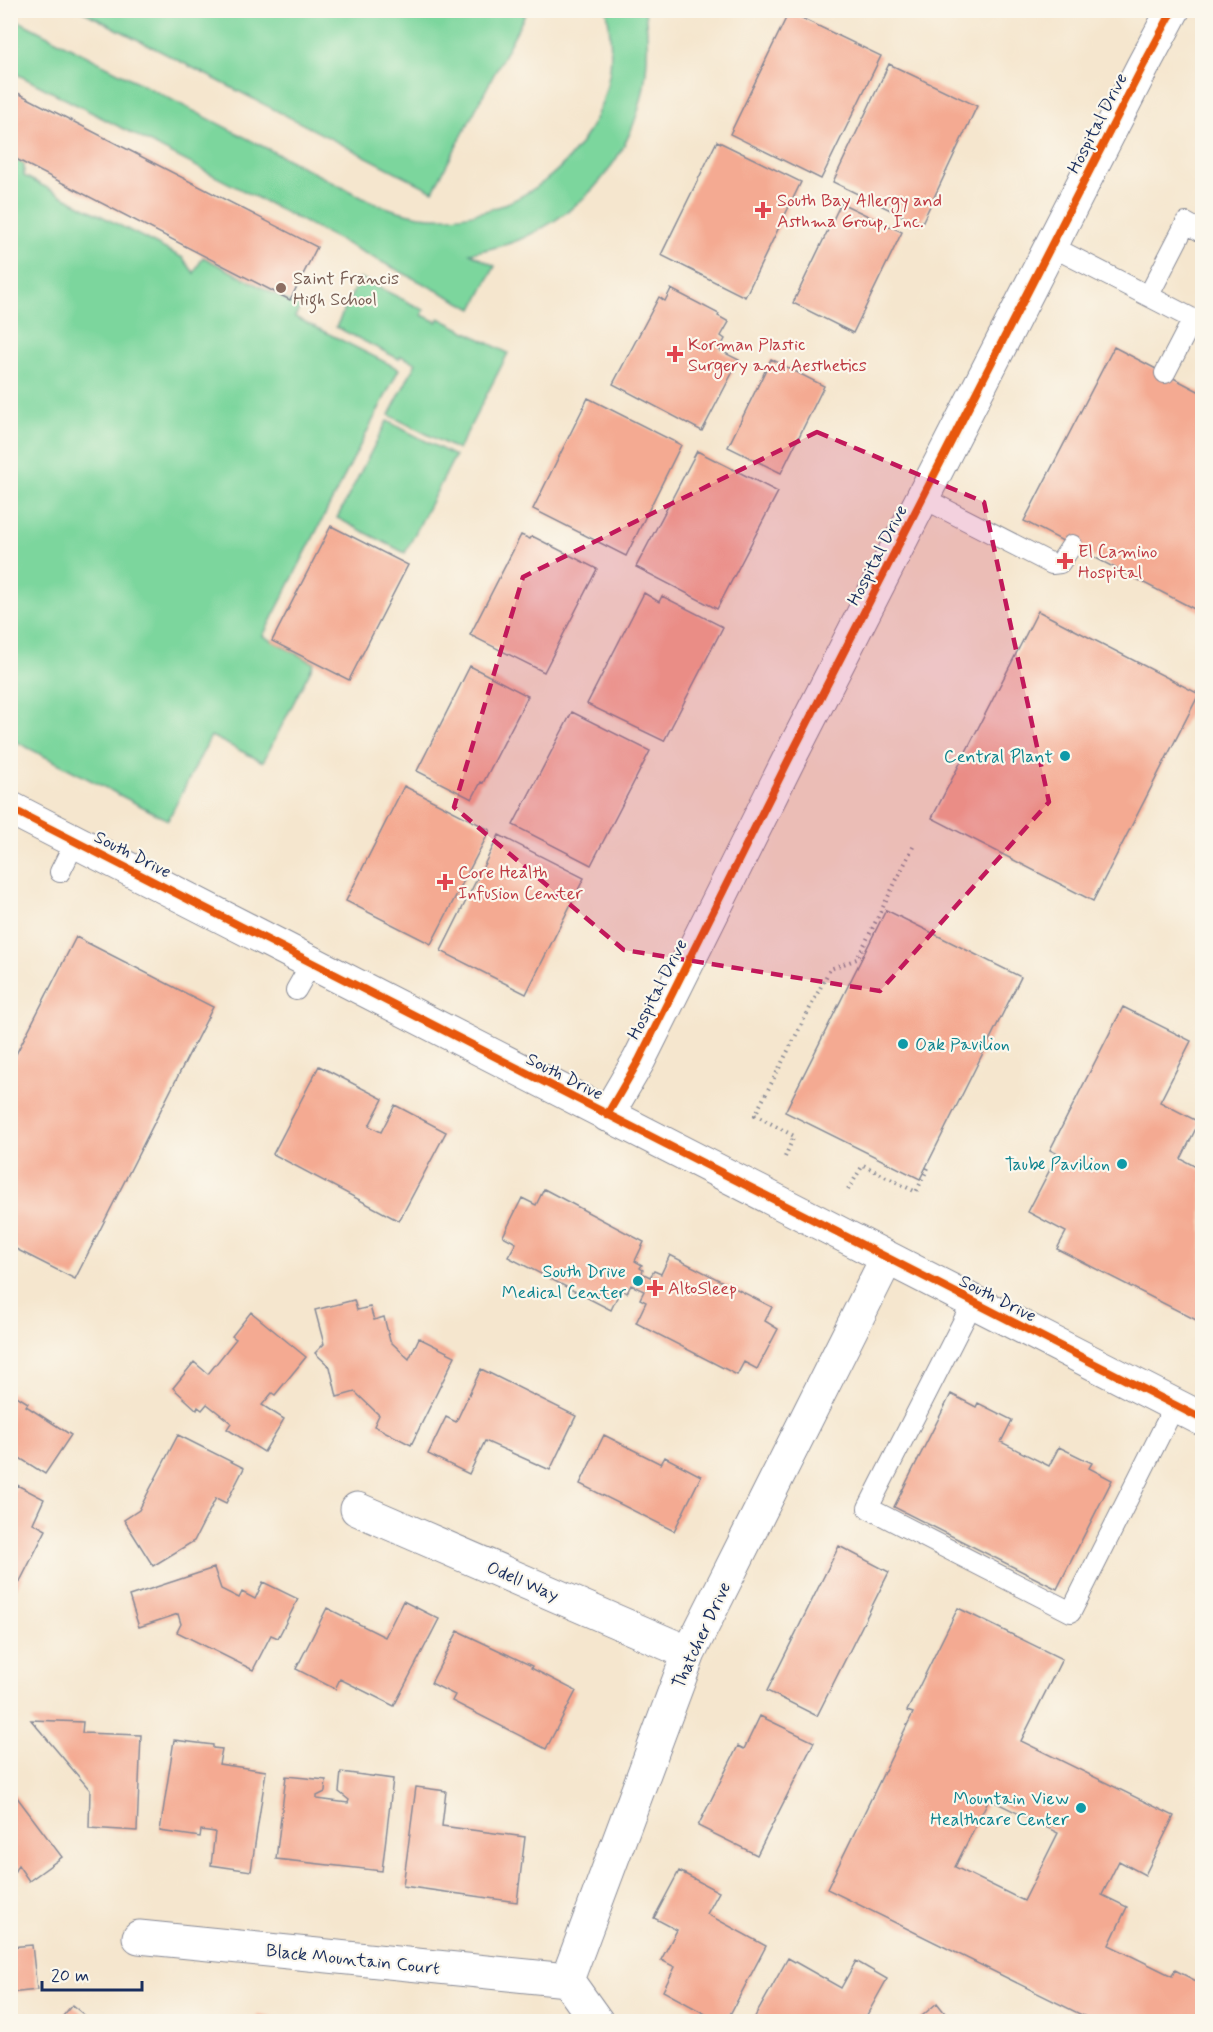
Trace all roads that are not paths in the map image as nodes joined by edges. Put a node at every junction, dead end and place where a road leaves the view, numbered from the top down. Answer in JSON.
{"nodes":[{"id":1,"x":1173,"y":10,"type":"edge"},
{"id":2,"x":1203,"y":232,"type":"edge"},
{"id":3,"x":1051,"y":246,"type":"junction"},
{"id":4,"x":1149,"y":295,"type":"junction"},
{"id":5,"x":1198,"y":320,"type":"edge"},
{"id":6,"x":1165,"y":373,"type":"dead end"},
{"id":7,"x":923,"y":498,"type":"junction"},
{"id":8,"x":1072,"y":545,"type":"dead end"},
{"id":9,"x":10,"y":808,"type":"edge"},
{"id":10,"x":75,"y":842,"type":"junction"},
{"id":11,"x":60,"y":872,"type":"dead end"},
{"id":12,"x":312,"y":962,"type":"junction"},
{"id":13,"x":296,"y":990,"type":"dead end"},
{"id":14,"x":607,"y":1114,"type":"junction"},
{"id":15,"x":887,"y":1258,"type":"junction"},
{"id":16,"x":973,"y":1302,"type":"junction"},
{"id":17,"x":1189,"y":1412,"type":"edge"},
{"id":18,"x":357,"y":1509,"type":"dead end"},
{"id":19,"x":689,"y":1653,"type":"junction"},
{"id":20,"x":139,"y":1937,"type":"dead end"},
{"id":21,"x":567,"y":1980,"type":"junction"},
{"id":22,"x":597,"y":2022,"type":"edge"}],
"edges":[{"from":1,"to":3,"type":"street","name":"Hospital Drive"},
{"from":2,"to":4,"type":"lane"},
{"from":3,"to":4,"type":"lane"},
{"from":3,"to":7,"type":"street","name":"Hospital Drive"},
{"from":4,"to":5,"type":"lane"},
{"from":5,"to":6,"type":"lane"},
{"from":7,"to":8,"type":"lane"},
{"from":7,"to":14,"type":"street","name":"Hospital Drive"},
{"from":9,"to":10,"type":"street","name":"South Drive"},
{"from":10,"to":11,"type":"lane"},
{"from":10,"to":12,"type":"street","name":"South Drive"},
{"from":12,"to":13,"type":"lane"},
{"from":12,"to":14,"type":"street","name":"South Drive"},
{"from":14,"to":15,"type":"street","name":"South Drive"},
{"from":15,"to":16,"type":"street","name":"South Drive"},
{"from":15,"to":19,"type":"street","name":"Thatcher Drive"},
{"from":16,"to":17,"type":"street","name":"South Drive"},
{"from":16,"to":17,"type":"lane"},
{"from":18,"to":19,"type":"street","name":"Odell Way"},
{"from":19,"to":21,"type":"street","name":"Thatcher Drive"},
{"from":20,"to":21,"type":"street","name":"Black Mountain Court"},
{"from":21,"to":22,"type":"street"}]}
